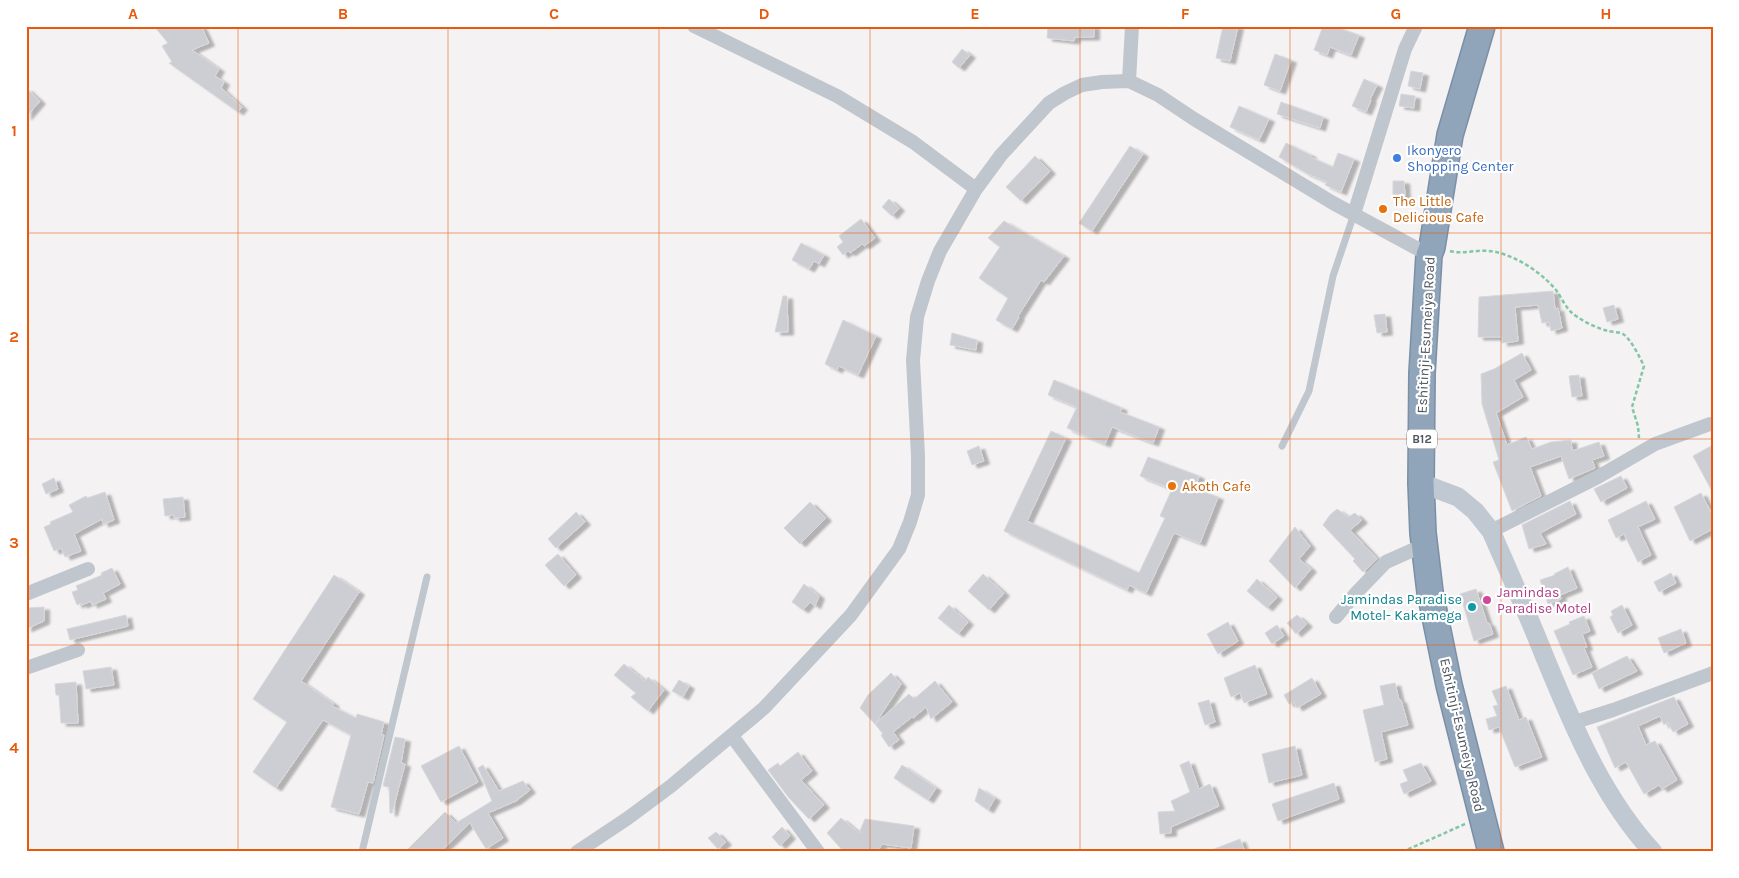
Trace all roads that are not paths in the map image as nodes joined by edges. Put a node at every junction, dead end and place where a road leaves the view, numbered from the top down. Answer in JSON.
{"nodes":[{"id":1,"x":694,"y":26,"type":"edge"},
{"id":2,"x":1132,"y":26,"type":"edge"},
{"id":3,"x":1416,"y":26,"type":"edge"},
{"id":4,"x":1482,"y":26,"type":"edge"},
{"id":5,"x":1129,"y":81,"type":"junction"},
{"id":6,"x":976,"y":189,"type":"junction"},
{"id":7,"x":1354,"y":214,"type":"junction"},
{"id":8,"x":1430,"y":251,"type":"junction"},
{"id":9,"x":1710,"y":424,"type":"dead end"},
{"id":10,"x":1282,"y":446,"type":"dead end"},
{"id":11,"x":1421,"y":482,"type":"junction"},
{"id":12,"x":1492,"y":531,"type":"junction"},
{"id":13,"x":1424,"y":545,"type":"junction"},
{"id":14,"x":88,"y":569,"type":"dead end"},
{"id":15,"x":427,"y":577,"type":"dead end"},
{"id":16,"x":26,"y":594,"type":"edge"},
{"id":17,"x":1336,"y":617,"type":"dead end"},
{"id":18,"x":78,"y":650,"type":"dead end"},
{"id":19,"x":26,"y":668,"type":"edge"},
{"id":20,"x":1713,"y":673,"type":"edge"},
{"id":21,"x":1572,"y":723,"type":"junction"},
{"id":22,"x":732,"y":736,"type":"junction"},
{"id":23,"x":585,"y":849,"type":"edge"},
{"id":24,"x":362,"y":852,"type":"edge"},
{"id":25,"x":818,"y":852,"type":"edge"},
{"id":26,"x":1491,"y":852,"type":"edge"},
{"id":27,"x":1653,"y":852,"type":"edge"}],
"edges":[{"from":1,"to":6,"type":"street"},
{"from":2,"to":5,"type":"street"},
{"from":3,"to":7,"type":"street"},
{"from":4,"to":8,"type":"highway","name":"Eshitinji-Esumeiya Road","number":"B12"},
{"from":5,"to":6,"type":"street"},
{"from":5,"to":7,"type":"street"},
{"from":6,"to":22,"type":"street"},
{"from":7,"to":8,"type":"street"},
{"from":7,"to":10,"type":"lane"},
{"from":8,"to":11,"type":"highway","name":"Eshitinji-Esumeiya Road","number":"B12"},
{"from":9,"to":12,"type":"street"},
{"from":11,"to":12,"type":"street"},
{"from":11,"to":13,"type":"highway","name":"Eshitinji-Esumeiya Road","number":"B12"},
{"from":12,"to":21,"type":"street"},
{"from":13,"to":17,"type":"street"},
{"from":13,"to":26,"type":"highway","name":"Eshitinji-Esumeiya Road","number":"B12"},
{"from":14,"to":16,"type":"street"},
{"from":15,"to":24,"type":"lane"},
{"from":18,"to":19,"type":"street"},
{"from":20,"to":21,"type":"street"},
{"from":21,"to":27,"type":"street"},
{"from":22,"to":23,"type":"street"},
{"from":22,"to":25,"type":"street"}]}
